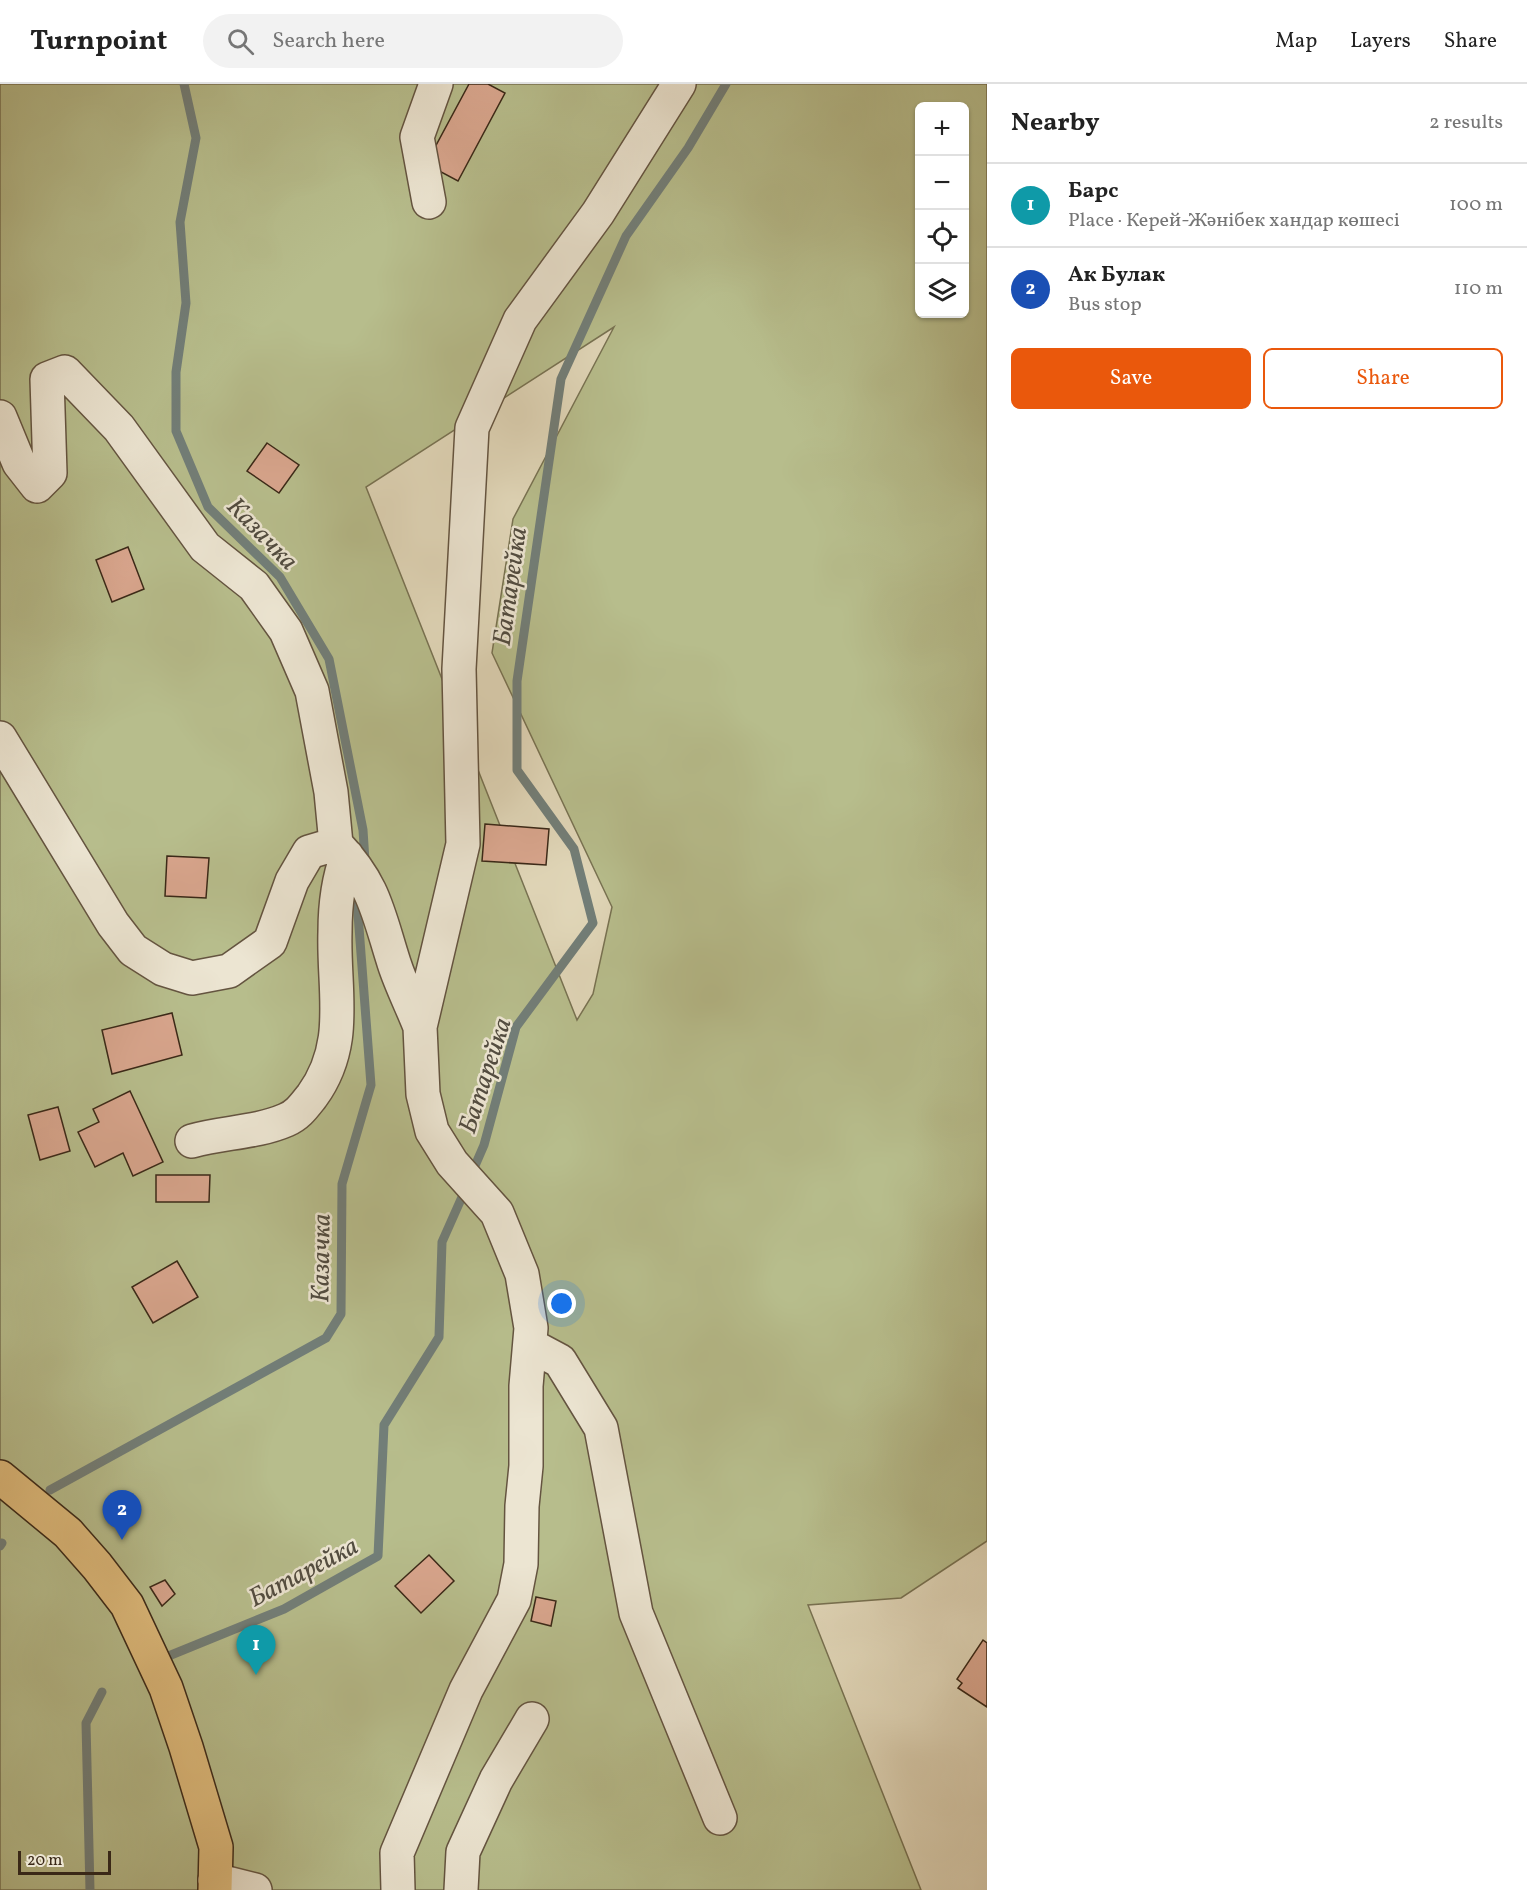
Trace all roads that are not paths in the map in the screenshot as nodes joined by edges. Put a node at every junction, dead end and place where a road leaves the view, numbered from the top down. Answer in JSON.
{"nodes":[{"id":1,"x":436,"y":84,"type":"edge"},
{"id":2,"x":679,"y":84,"type":"edge"},
{"id":3,"x":429,"y":202,"type":"dead end"},
{"id":4,"x":0,"y":417,"type":"edge"},
{"id":5,"x":0,"y":738,"type":"edge"},
{"id":6,"x":342,"y":850,"type":"junction"},
{"id":7,"x":420,"y":1027,"type":"junction"},
{"id":8,"x":192,"y":1141,"type":"dead end"},
{"id":9,"x":530,"y":1345,"type":"junction"},
{"id":10,"x":0,"y":1477,"type":"edge"},
{"id":11,"x":532,"y":1719,"type":"dead end"},
{"id":12,"x":720,"y":1818,"type":"dead end"},
{"id":13,"x":215,"y":1885,"type":"edge"},
{"id":14,"x":255,"y":1890,"type":"edge"},
{"id":15,"x":398,"y":1890,"type":"edge"},
{"id":16,"x":460,"y":1890,"type":"edge"}],
"edges":[{"from":1,"to":3,"type":"street"},
{"from":2,"to":7,"type":"street"},
{"from":4,"to":6,"type":"street"},
{"from":5,"to":6,"type":"street"},
{"from":6,"to":7,"type":"street"},
{"from":6,"to":8,"type":"street"},
{"from":7,"to":9,"type":"street"},
{"from":9,"to":12,"type":"street"},
{"from":9,"to":15,"type":"street"},
{"from":10,"to":13,"type":"main road"},
{"from":11,"to":16,"type":"street"},
{"from":13,"to":14,"type":"street"}]}
